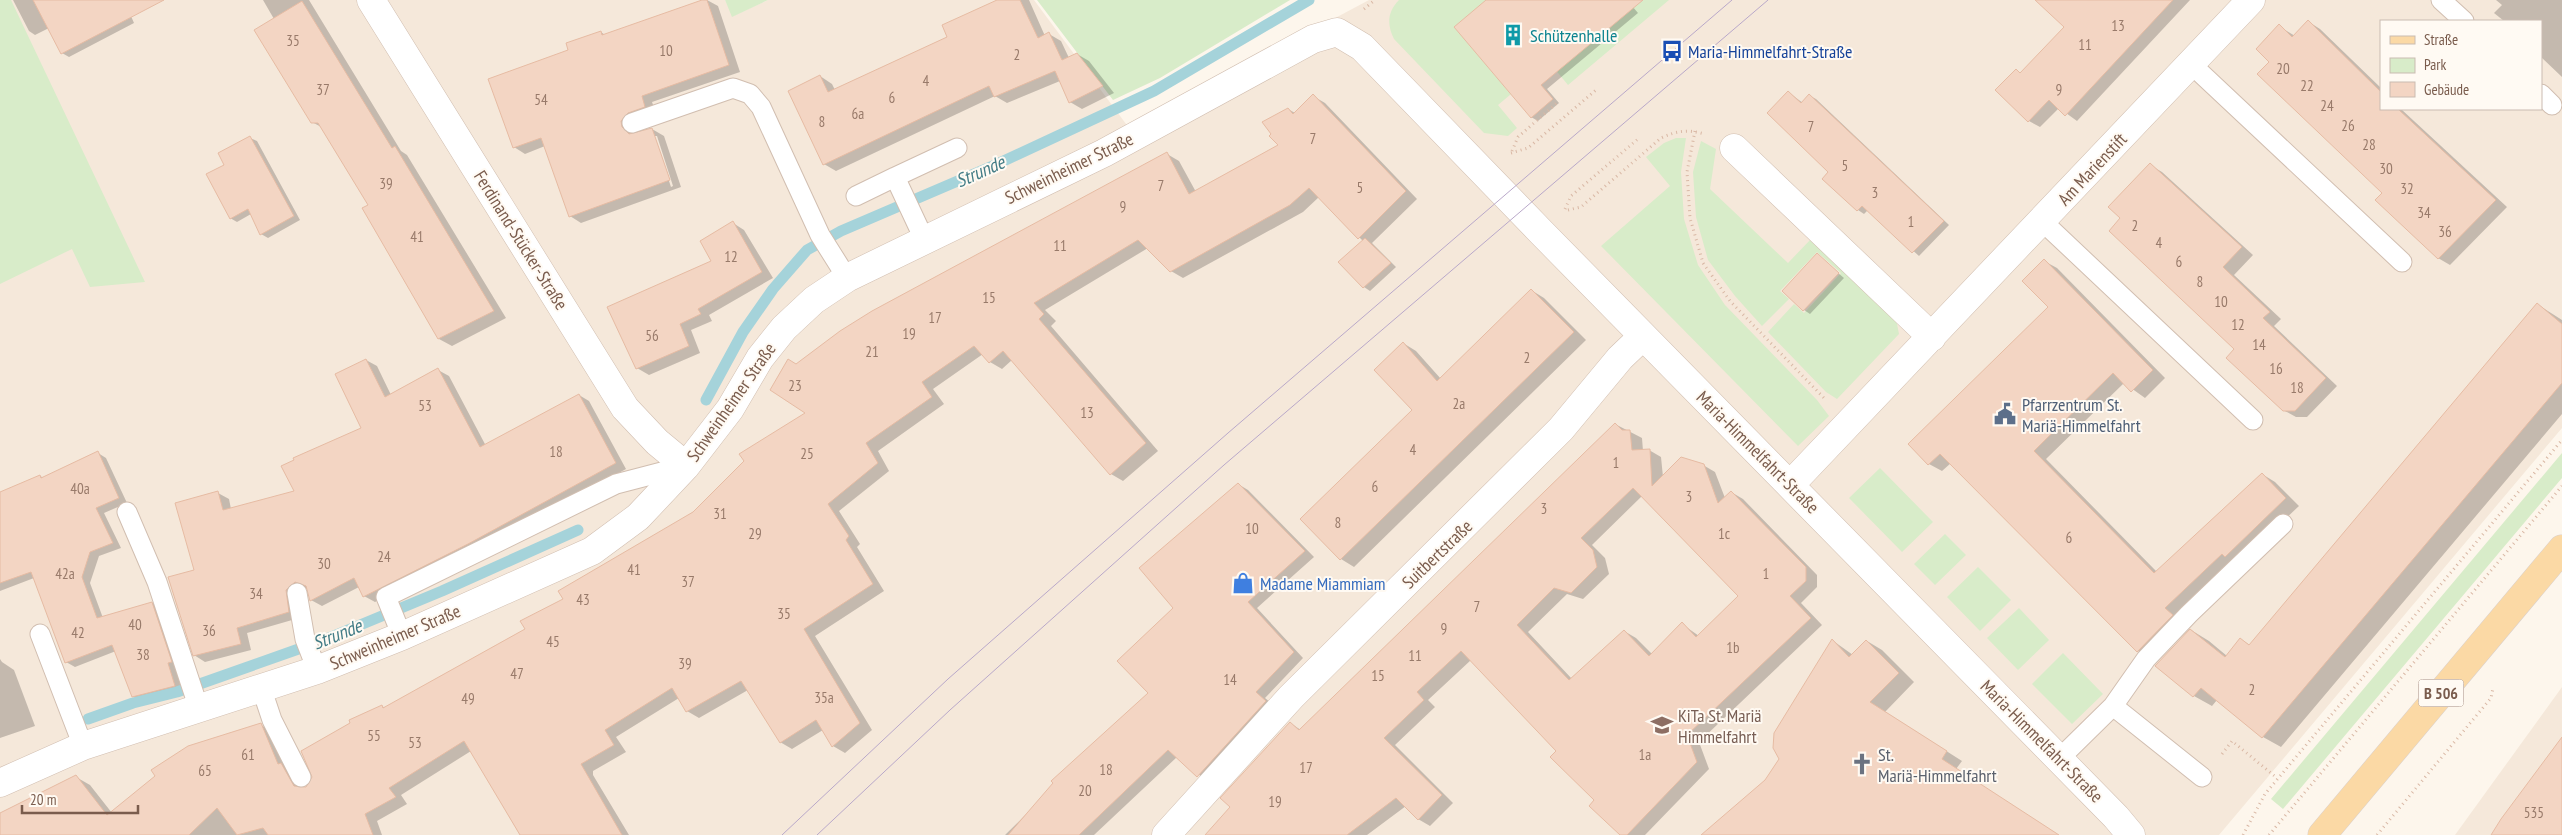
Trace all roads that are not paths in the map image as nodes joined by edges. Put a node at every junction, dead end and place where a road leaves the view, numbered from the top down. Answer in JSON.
{"nodes":[{"id":1,"x":371,"y":0,"type":"edge"},
{"id":2,"x":2252,"y":0,"type":"edge"},
{"id":3,"x":2441,"y":0,"type":"edge"},
{"id":4,"x":2463,"y":20,"type":"edge"},
{"id":5,"x":1337,"y":32,"type":"joint"},
{"id":6,"x":2191,"y":64,"type":"junction"},
{"id":7,"x":632,"y":123,"type":"dead end"},
{"id":8,"x":958,"y":148,"type":"dead end"},
{"id":9,"x":1734,"y":148,"type":"road end"},
{"id":10,"x":899,"y":185,"type":"junction"},
{"id":11,"x":856,"y":196,"type":"dead end"},
{"id":12,"x":2042,"y":221,"type":"junction"},
{"id":13,"x":924,"y":239,"type":"junction"},
{"id":14,"x":2402,"y":262,"type":"dead end"},
{"id":15,"x":847,"y":278,"type":"junction"},
{"id":16,"x":1643,"y":336,"type":"junction"},
{"id":17,"x":1932,"y":337,"type":"junction"},
{"id":18,"x":2253,"y":420,"type":"dead end"},
{"id":19,"x":686,"y":466,"type":"junction"},
{"id":20,"x":1790,"y":485,"type":"junction"},
{"id":21,"x":127,"y":512,"type":"dead end"},
{"id":22,"x":2283,"y":524,"type":"dead end"},
{"id":23,"x":2562,"y":549,"type":"edge"},
{"id":24,"x":297,"y":593,"type":"dead end"},
{"id":25,"x":396,"y":620,"type":"junction"},
{"id":26,"x":40,"y":634,"type":"dead end"},
{"id":27,"x":311,"y":654,"type":"junction"},
{"id":28,"x":262,"y":690,"type":"junction"},
{"id":29,"x":194,"y":694,"type":"junction"},
{"id":30,"x":2113,"y":706,"type":"junction"},
{"id":31,"x":83,"y":746,"type":"junction"},
{"id":32,"x":2059,"y":759,"type":"junction"},
{"id":33,"x":2202,"y":777,"type":"dead end"},
{"id":34,"x":302,"y":778,"type":"dead end"},
{"id":35,"x":0,"y":783,"type":"edge"},
{"id":36,"x":1166,"y":835,"type":"edge"},
{"id":37,"x":2131,"y":835,"type":"edge"},
{"id":38,"x":2322,"y":835,"type":"edge"}],
"edges":[{"from":1,"to":19,"type":"street","name":"Ferdinand-Stücker-Straße"},
{"from":2,"to":6,"type":"street","name":"Am Marienstift"},
{"from":3,"to":4,"type":"lane"},
{"from":5,"to":13,"type":"street","name":"Schweinheimer Straße"},
{"from":5,"to":16,"type":"street","name":"Maria-Himmelfahrt-Straße"},
{"from":6,"to":12,"type":"street","name":"Am Marienstift"},
{"from":6,"to":14,"type":"lane"},
{"from":7,"to":15,"type":"lane"},
{"from":8,"to":10,"type":"lane"},
{"from":9,"to":17,"type":"street"},
{"from":10,"to":11,"type":"lane"},
{"from":10,"to":13,"type":"lane"},
{"from":12,"to":17,"type":"street","name":"Am Marienstift"},
{"from":12,"to":18,"type":"lane"},
{"from":13,"to":15,"type":"street","name":"Schweinheimer Straße"},
{"from":15,"to":19,"type":"street","name":"Schweinheimer Straße"},
{"from":16,"to":20,"type":"street","name":"Maria-Himmelfahrt-Straße"},
{"from":16,"to":36,"type":"street","name":"Suitbertstraße"},
{"from":17,"to":20,"type":"street","name":"Am Marienstift"},
{"from":19,"to":25,"type":"street","name":"Schweinheimer Straße"},
{"from":19,"to":25,"type":"lane"},
{"from":20,"to":32,"type":"street","name":"Maria-Himmelfahrt-Straße"},
{"from":21,"to":29,"type":"lane"},
{"from":22,"to":30,"type":"lane"},
{"from":23,"to":38,"type":"main road","number":"B 506"},
{"from":24,"to":27,"type":"lane"},
{"from":25,"to":27,"type":"street","name":"Schweinheimer Straße"},
{"from":26,"to":31,"type":"lane"},
{"from":27,"to":28,"type":"street","name":"Schweinheimer Straße"},
{"from":28,"to":29,"type":"street","name":"Schweinheimer Straße"},
{"from":28,"to":34,"type":"lane"},
{"from":29,"to":31,"type":"street","name":"Schweinheimer Straße"},
{"from":30,"to":32,"type":"lane"},
{"from":30,"to":33,"type":"lane"},
{"from":31,"to":35,"type":"street","name":"Schweinheimer Straße"},
{"from":32,"to":37,"type":"street","name":"Maria-Himmelfahrt-Straße"}]}
